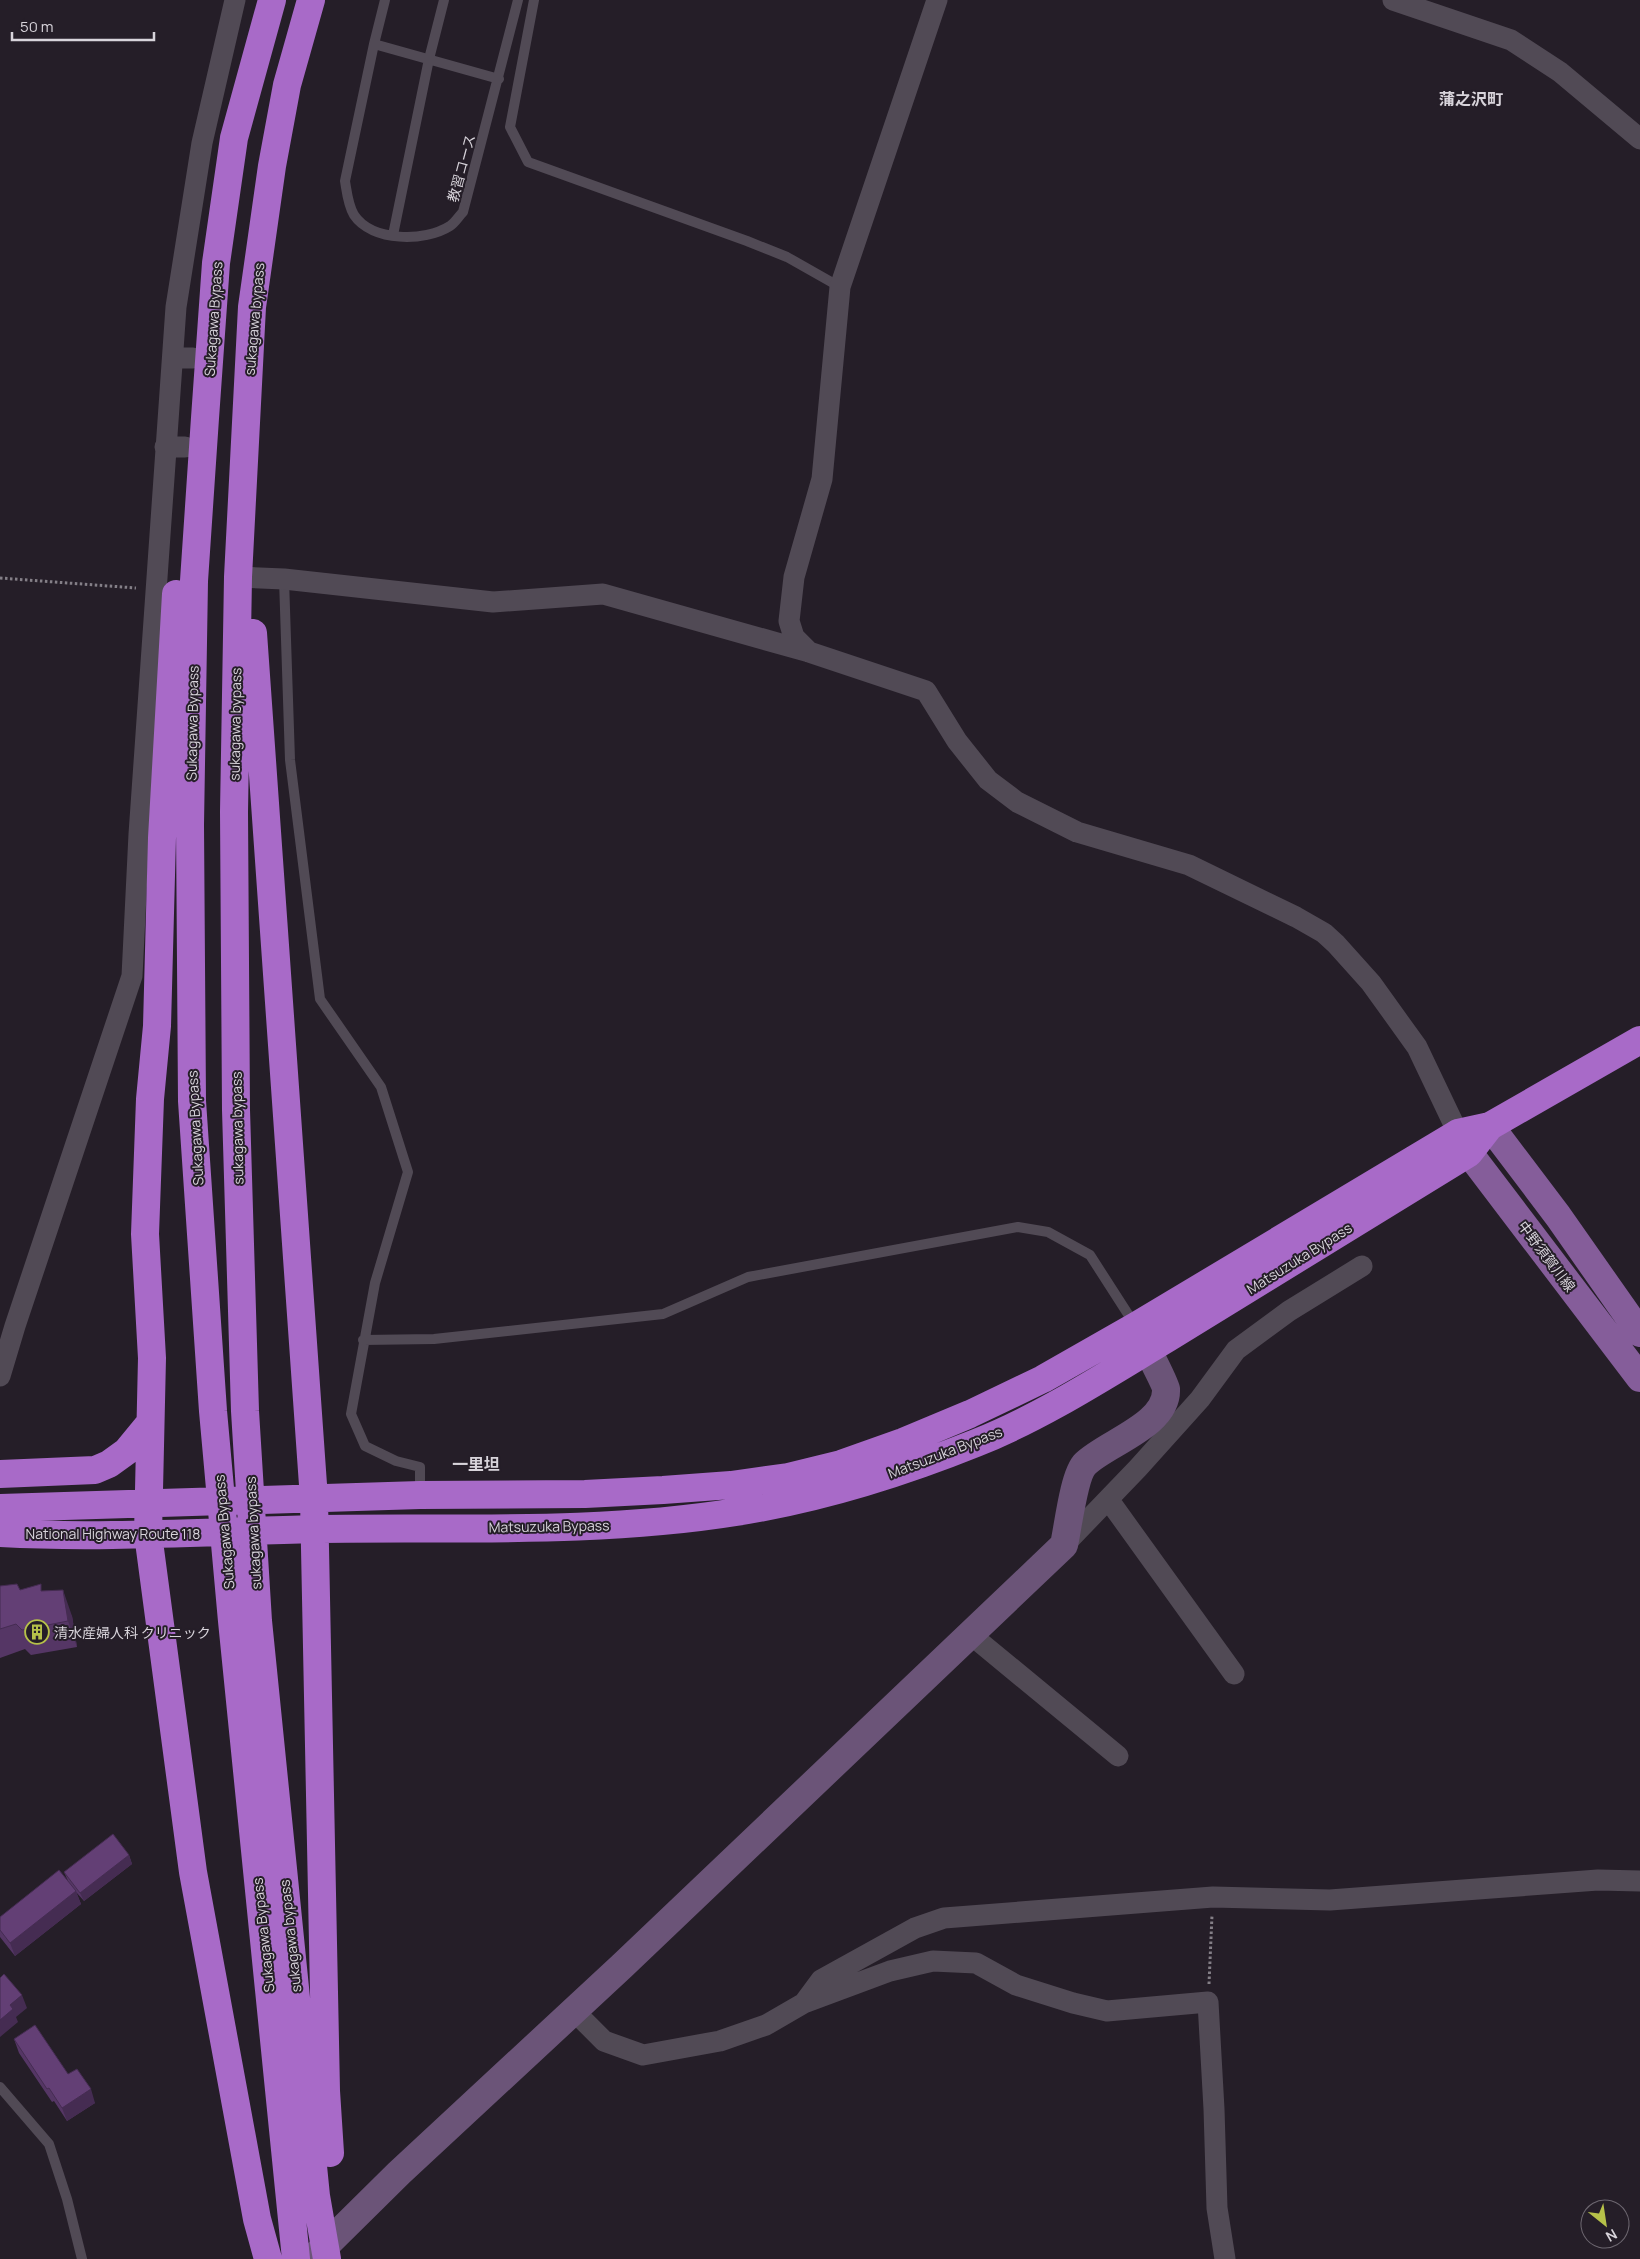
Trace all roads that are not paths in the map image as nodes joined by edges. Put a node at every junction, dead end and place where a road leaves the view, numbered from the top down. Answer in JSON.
{"nodes":[{"id":1,"x":235,"y":0,"type":"edge"},
{"id":2,"x":257,"y":0,"type":"edge"},
{"id":3,"x":272,"y":0,"type":"edge"},
{"id":4,"x":310,"y":0,"type":"edge"},
{"id":5,"x":385,"y":0,"type":"edge"},
{"id":6,"x":444,"y":0,"type":"edge"},
{"id":7,"x":518,"y":0,"type":"edge"},
{"id":8,"x":534,"y":0,"type":"edge"},
{"id":9,"x":937,"y":0,"type":"edge"},
{"id":10,"x":1393,"y":0,"type":"edge"},
{"id":11,"x":374,"y":44,"type":"junction"},
{"id":12,"x":429,"y":59,"type":"junction"},
{"id":13,"x":499,"y":79,"type":"junction"},
{"id":14,"x":248,"y":81,"type":"junction"},
{"id":15,"x":1640,"y":139,"type":"edge"},
{"id":16,"x":394,"y":235,"type":"junction"},
{"id":17,"x":216,"y":264,"type":"junction"},
{"id":18,"x":840,"y":287,"type":"junction"},
{"id":19,"x":183,"y":358,"type":"junction"},
{"id":20,"x":175,"y":447,"type":"junction"},
{"id":21,"x":238,"y":577,"type":"junction"},
{"id":22,"x":284,"y":579,"type":"junction"},
{"id":23,"x":809,"y":652,"type":"junction"},
{"id":24,"x":151,"y":836,"type":"junction"},
{"id":25,"x":1640,"y":1040,"type":"edge"},
{"id":26,"x":1490,"y":1126,"type":"junction"},
{"id":27,"x":1463,"y":1143,"type":"junction"},
{"id":28,"x":1362,"y":1266,"type":"dead end"},
{"id":29,"x":1136,"y":1326,"type":"junction"},
{"id":30,"x":1640,"y":1333,"type":"edge"},
{"id":31,"x":363,"y":1340,"type":"junction"},
{"id":32,"x":1147,"y":1350,"type":"junction"},
{"id":33,"x":0,"y":1376,"type":"edge"},
{"id":34,"x":1640,"y":1378,"type":"edge"},
{"id":35,"x":150,"y":1423,"type":"junction"},
{"id":36,"x":0,"y":1474,"type":"edge"},
{"id":37,"x":420,"y":1495,"type":"junction"},
{"id":38,"x":314,"y":1499,"type":"junction"},
{"id":39,"x":1108,"y":1499,"type":"junction"},
{"id":40,"x":149,"y":1503,"type":"junction"},
{"id":41,"x":0,"y":1508,"type":"edge"},
{"id":42,"x":315,"y":1529,"type":"junction"},
{"id":43,"x":0,"y":1533,"type":"edge"},
{"id":44,"x":148,"y":1534,"type":"junction"},
{"id":45,"x":1064,"y":1545,"type":"junction"},
{"id":46,"x":245,"y":1621,"type":"junction"},
{"id":47,"x":970,"y":1634,"type":"junction"},
{"id":48,"x":1234,"y":1674,"type":"dead end"},
{"id":49,"x":1118,"y":1756,"type":"dead end"},
{"id":50,"x":1640,"y":1881,"type":"edge"},
{"id":51,"x":804,"y":2003,"type":"junction"},
{"id":52,"x":574,"y":2011,"type":"junction"},
{"id":53,"x":0,"y":2087,"type":"edge"},
{"id":54,"x":82,"y":2259,"type":"edge"},
{"id":55,"x":268,"y":2259,"type":"edge"},
{"id":56,"x":296,"y":2259,"type":"edge"},
{"id":57,"x":312,"y":2259,"type":"edge"},
{"id":58,"x":327,"y":2259,"type":"edge"},
{"id":59,"x":336,"y":2259,"type":"edge"},
{"id":60,"x":1225,"y":2259,"type":"edge"}],
"edges":[{"from":1,"to":19,"type":"street"},
{"from":2,"to":14,"type":"highway"},
{"from":3,"to":14,"type":"highway","name":"Sukagawa Bypass"},
{"from":4,"to":21,"type":"highway","name":"sukagawa bypass"},
{"from":5,"to":11,"type":"lane","name":"教習コース"},
{"from":6,"to":12,"type":"lane"},
{"from":7,"to":13,"type":"lane","name":"教習コース"},
{"from":8,"to":18,"type":"lane"},
{"from":9,"to":18,"type":"street"},
{"from":10,"to":15,"type":"street"},
{"from":11,"to":12,"type":"lane"},
{"from":11,"to":16,"type":"lane","name":"教習コース"},
{"from":12,"to":13,"type":"lane"},
{"from":12,"to":16,"type":"lane"},
{"from":13,"to":16,"type":"lane","name":"教習コース"},
{"from":14,"to":17,"type":"highway","name":"Sukagawa Bypass"},
{"from":17,"to":19,"type":"highway"},
{"from":17,"to":46,"type":"highway","name":"Sukagawa Bypass"},
{"from":18,"to":23,"type":"street"},
{"from":19,"to":20,"type":"highway"},
{"from":20,"to":24,"type":"highway"},
{"from":20,"to":24,"type":"street"},
{"from":21,"to":22,"type":"street"},
{"from":21,"to":38,"type":"highway"},
{"from":21,"to":46,"type":"highway","name":"sukagawa bypass"},
{"from":22,"to":23,"type":"street"},
{"from":22,"to":31,"type":"lane"},
{"from":23,"to":27,"type":"street"},
{"from":24,"to":33,"type":"street"},
{"from":24,"to":35,"type":"highway"},
{"from":25,"to":26,"type":"highway","name":"Matsuzuka Bypass"},
{"from":26,"to":27,"type":"highway","name":"Matsuzuka Bypass"},
{"from":26,"to":30,"type":"main road"},
{"from":27,"to":29,"type":"highway","name":"Matsuzuka Bypass"},
{"from":27,"to":32,"type":"highway","name":"Matsuzuka Bypass"},
{"from":27,"to":34,"type":"main road","name":"中野須賀川線"},
{"from":28,"to":39,"type":"street"},
{"from":29,"to":31,"type":"lane"},
{"from":29,"to":32,"type":"street"},
{"from":29,"to":37,"type":"highway","name":"Matsuzuka Bypass"},
{"from":31,"to":37,"type":"lane"},
{"from":32,"to":42,"type":"highway","name":"Matsuzuka Bypass"},
{"from":32,"to":45,"type":"street"},
{"from":35,"to":36,"type":"highway"},
{"from":35,"to":40,"type":"highway"},
{"from":37,"to":38,"type":"highway","name":"Matsuzuka Bypass"},
{"from":38,"to":40,"type":"highway","name":"National Highway Route 118"},
{"from":38,"to":42,"type":"highway"},
{"from":39,"to":45,"type":"street"},
{"from":39,"to":48,"type":"street"},
{"from":40,"to":41,"type":"highway","name":"National Highway Route 118"},
{"from":40,"to":44,"type":"highway"},
{"from":42,"to":44,"type":"highway","name":"National Highway Route 118"},
{"from":42,"to":59,"type":"highway"},
{"from":43,"to":44,"type":"highway","name":"National Highway Route 118"},
{"from":44,"to":55,"type":"highway"},
{"from":45,"to":47,"type":"street"},
{"from":46,"to":56,"type":"highway","name":"Sukagawa Bypass"},
{"from":46,"to":58,"type":"highway","name":"sukagawa bypass"},
{"from":47,"to":49,"type":"street"},
{"from":47,"to":52,"type":"street"},
{"from":50,"to":51,"type":"street"},
{"from":51,"to":52,"type":"street"},
{"from":51,"to":60,"type":"street"},
{"from":52,"to":57,"type":"street"},
{"from":53,"to":54,"type":"lane"}]}
